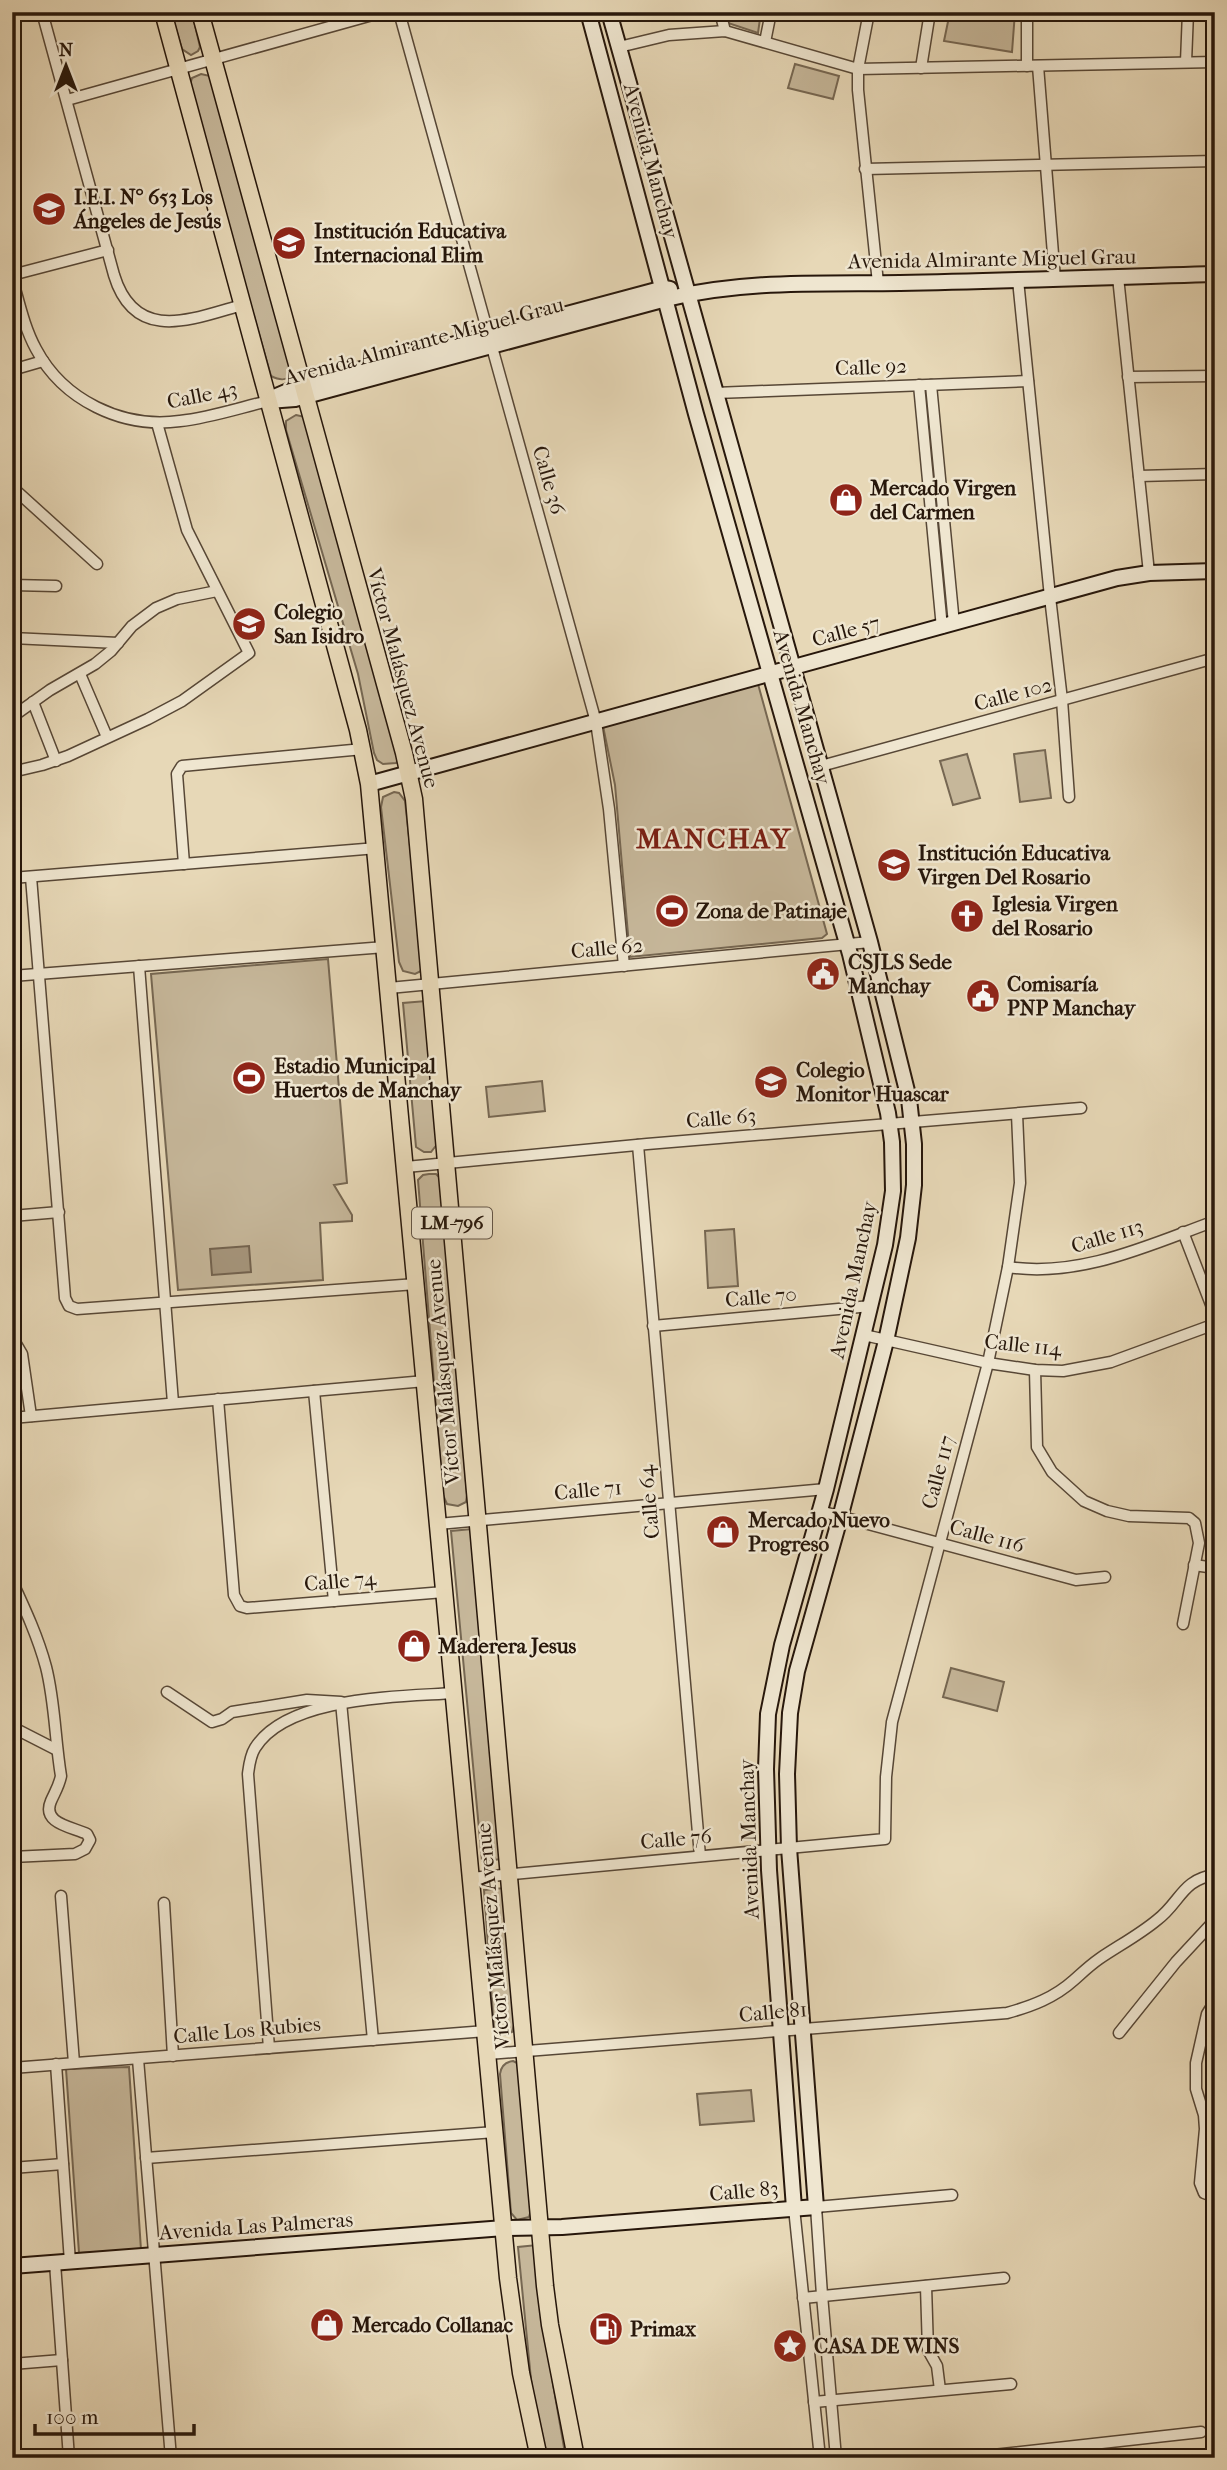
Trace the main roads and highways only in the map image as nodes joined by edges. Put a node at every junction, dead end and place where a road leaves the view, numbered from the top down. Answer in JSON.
{"nodes":[{"id":1,"x":163,"y":12,"type":"edge"},
{"id":2,"x":200,"y":12,"type":"edge"},
{"id":3,"x":539,"y":2458,"type":"edge"},
{"id":4,"x":576,"y":2458,"type":"edge"}],
"edges":[{"from":1,"to":3,"type":"main road","name":"Víctor Malásquez Avenue","number":"LM-796"},
{"from":2,"to":4,"type":"main road","name":"Víctor Malásquez Avenue","number":"LM-796"}]}
